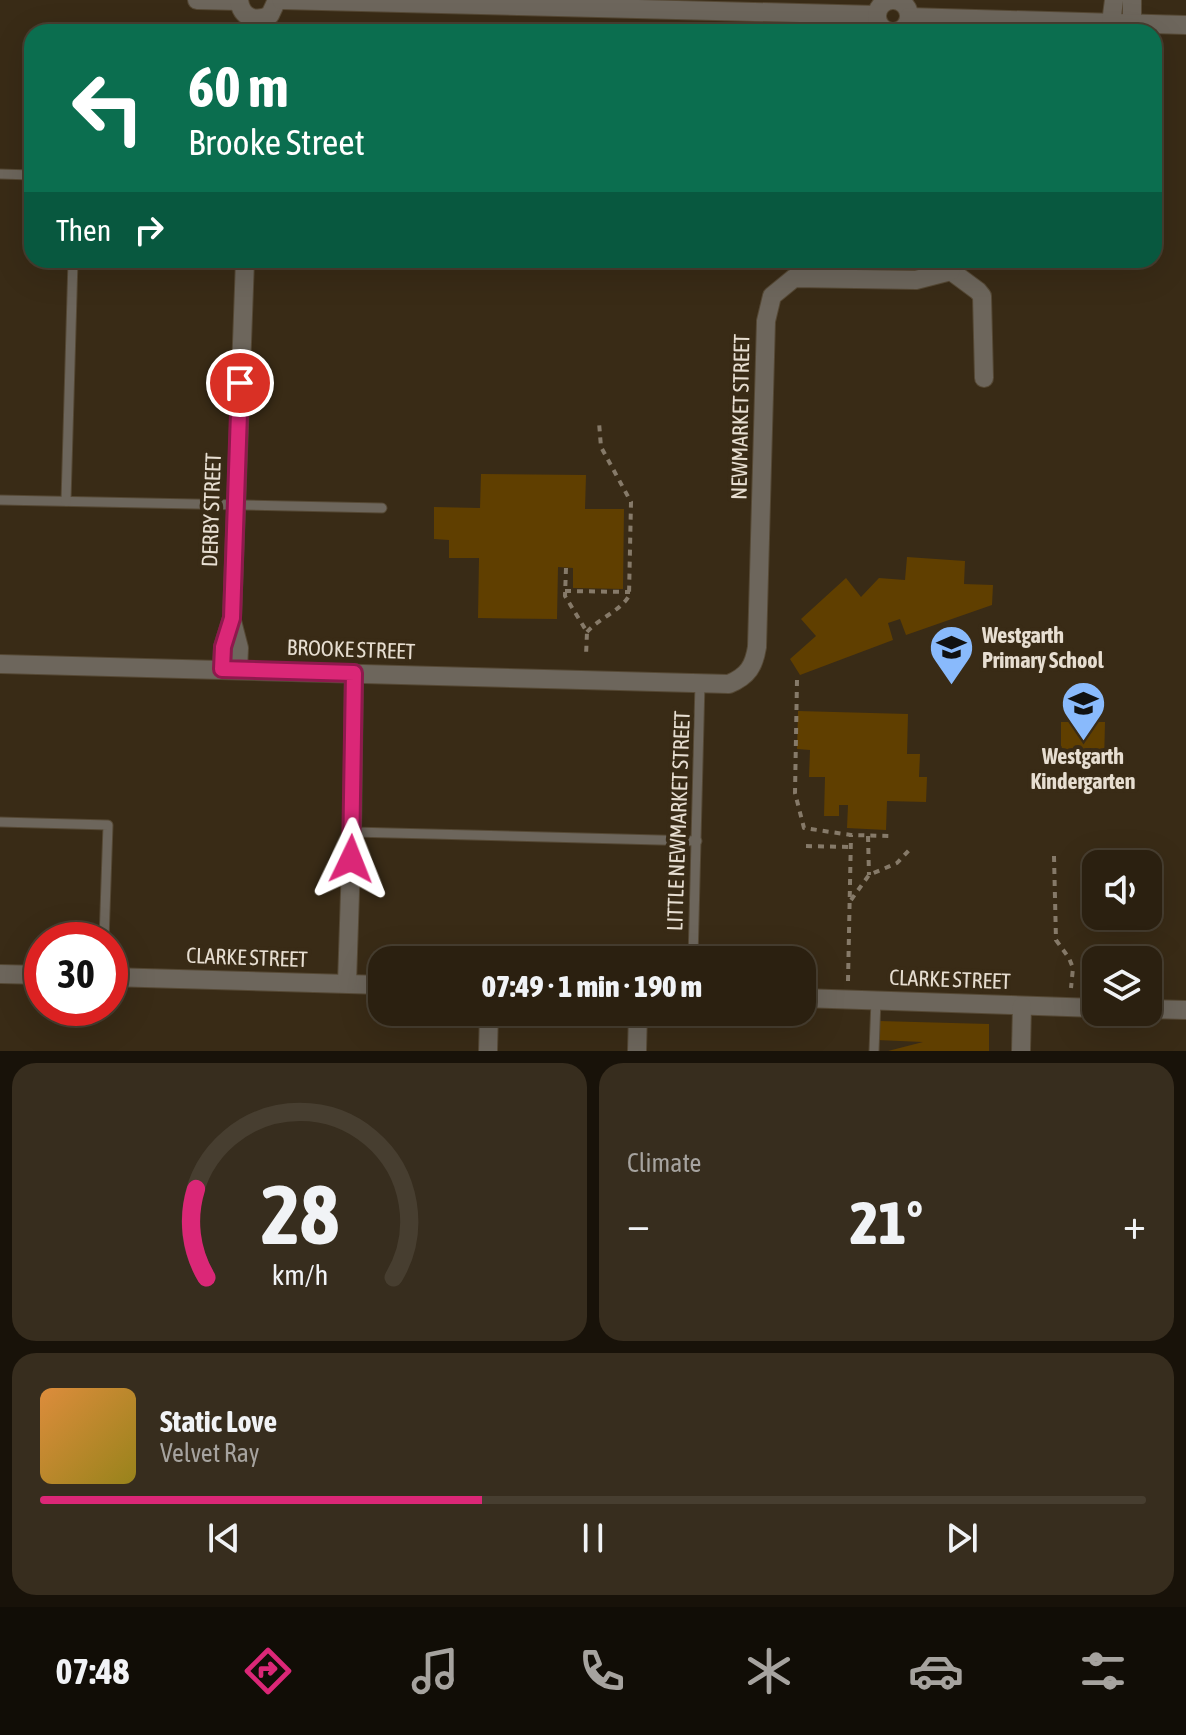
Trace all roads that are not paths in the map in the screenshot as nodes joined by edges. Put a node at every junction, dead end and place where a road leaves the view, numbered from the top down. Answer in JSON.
{"nodes":[{"id":1,"x":197,"y":0,"type":"edge"},
{"id":2,"x":279,"y":0,"type":"edge"},
{"id":3,"x":893,"y":0,"type":"edge"},
{"id":4,"x":1114,"y":0,"type":"edge"},
{"id":5,"x":1132,"y":0,"type":"edge"},
{"id":6,"x":239,"y":1,"type":"edge"},
{"id":7,"x":582,"y":4,"type":"edge"},
{"id":8,"x":614,"y":4,"type":"edge"},
{"id":9,"x":877,"y":15,"type":"junction"},
{"id":10,"x":909,"y":17,"type":"junction"},
{"id":11,"x":1111,"y":23,"type":"junction"},
{"id":12,"x":1132,"y":23,"type":"junction"},
{"id":13,"x":252,"y":24,"type":"edge"},
{"id":14,"x":257,"y":24,"type":"edge"},
{"id":15,"x":881,"y":24,"type":"edge"},
{"id":16,"x":906,"y":24,"type":"edge"},
{"id":17,"x":954,"y":24,"type":"edge"},
{"id":18,"x":1036,"y":24,"type":"edge"},
{"id":19,"x":1159,"y":24,"type":"edge"},
{"id":20,"x":1162,"y":24,"type":"edge"},
{"id":21,"x":1186,"y":25,"type":"edge"},
{"id":22,"x":0,"y":174,"type":"edge"},
{"id":23,"x":24,"y":175,"type":"edge"},
{"id":24,"x":73,"y":268,"type":"edge"},
{"id":25,"x":245,"y":268,"type":"edge"},
{"id":26,"x":945,"y":268,"type":"edge"},
{"id":27,"x":955,"y":268,"type":"edge"},
{"id":28,"x":984,"y":378,"type":"dead end"},
{"id":29,"x":0,"y":500,"type":"edge"},
{"id":30,"x":66,"y":501,"type":"junction"},
{"id":31,"x":235,"y":506,"type":"junction"},
{"id":32,"x":382,"y":508,"type":"dead end"},
{"id":33,"x":0,"y":664,"type":"edge"},
{"id":34,"x":230,"y":669,"type":"junction"},
{"id":35,"x":354,"y":673,"type":"junction"},
{"id":36,"x":700,"y":682,"type":"junction"},
{"id":37,"x":0,"y":822,"type":"edge"},
{"id":38,"x":352,"y":832,"type":"junction"},
{"id":39,"x":697,"y":841,"type":"junction"},
{"id":40,"x":105,"y":922,"type":"edge"},
{"id":41,"x":693,"y":946,"type":"edge"},
{"id":42,"x":0,"y":974,"type":"edge"},
{"id":43,"x":24,"y":975,"type":"edge"},
{"id":44,"x":128,"y":977,"type":"edge"},
{"id":45,"x":347,"y":983,"type":"junction"},
{"id":46,"x":368,"y":984,"type":"edge"},
{"id":47,"x":816,"y":998,"type":"edge"},
{"id":48,"x":876,"y":1000,"type":"junction"},
{"id":49,"x":1022,"y":1006,"type":"junction"},
{"id":50,"x":1082,"y":1008,"type":"edge"},
{"id":51,"x":1162,"y":1009,"type":"edge"},
{"id":52,"x":1186,"y":1010,"type":"edge"},
{"id":53,"x":489,"y":1026,"type":"edge"},
{"id":54,"x":638,"y":1026,"type":"edge"},
{"id":55,"x":488,"y":1051,"type":"edge"},
{"id":56,"x":637,"y":1051,"type":"edge"},
{"id":57,"x":874,"y":1051,"type":"edge"},
{"id":58,"x":1021,"y":1051,"type":"edge"}],
"edges":[{"from":1,"to":6,"type":"street"},
{"from":2,"to":7,"type":"street"},
{"from":2,"to":14,"type":"street"},
{"from":3,"to":9,"type":"street"},
{"from":3,"to":10,"type":"street"},
{"from":4,"to":11,"type":"street"},
{"from":5,"to":12,"type":"street"},
{"from":6,"to":13,"type":"street"},
{"from":7,"to":8,"type":"street"},
{"from":8,"to":9,"type":"street"},
{"from":9,"to":15,"type":"street"},
{"from":10,"to":16,"type":"street"},
{"from":10,"to":17,"type":"street"},
{"from":11,"to":12,"type":"street"},
{"from":11,"to":18,"type":"street"},
{"from":12,"to":19,"type":"street"},
{"from":20,"to":21,"type":"street"},
{"from":22,"to":23,"type":"lane"},
{"from":24,"to":30,"type":"lane"},
{"from":25,"to":31,"type":"street","name":"DERBY STREET"},
{"from":26,"to":36,"type":"street","name":"NEWMARKET STREET"},
{"from":27,"to":28,"type":"street","name":"NEWMARKET STREET"},
{"from":29,"to":30,"type":"lane"},
{"from":30,"to":31,"type":"lane"},
{"from":31,"to":32,"type":"lane"},
{"from":31,"to":34,"type":"street","name":"DERBY STREET"},
{"from":33,"to":34,"type":"street","name":"BROOKE STREET"},
{"from":34,"to":35,"type":"street","name":"BROOKE STREET"},
{"from":35,"to":36,"type":"street","name":"BROOKE STREET"},
{"from":35,"to":38,"type":"street"},
{"from":36,"to":39,"type":"lane","name":"LITTLE NEWMARKET STREET"},
{"from":37,"to":40,"type":"lane"},
{"from":38,"to":39,"type":"lane"},
{"from":38,"to":45,"type":"street"},
{"from":39,"to":41,"type":"lane","name":"LITTLE NEWMARKET STREET"},
{"from":42,"to":43,"type":"street"},
{"from":44,"to":45,"type":"street","name":"CLARKE STREET"},
{"from":45,"to":46,"type":"street","name":"CLARKE STREET"},
{"from":47,"to":48,"type":"street","name":"CLARKE STREET"},
{"from":48,"to":49,"type":"street","name":"CLARKE STREET"},
{"from":48,"to":57,"type":"lane"},
{"from":49,"to":50,"type":"street","name":"CLARKE STREET"},
{"from":49,"to":58,"type":"street"},
{"from":51,"to":52,"type":"street"},
{"from":53,"to":55,"type":"street"},
{"from":54,"to":56,"type":"street"}]}
